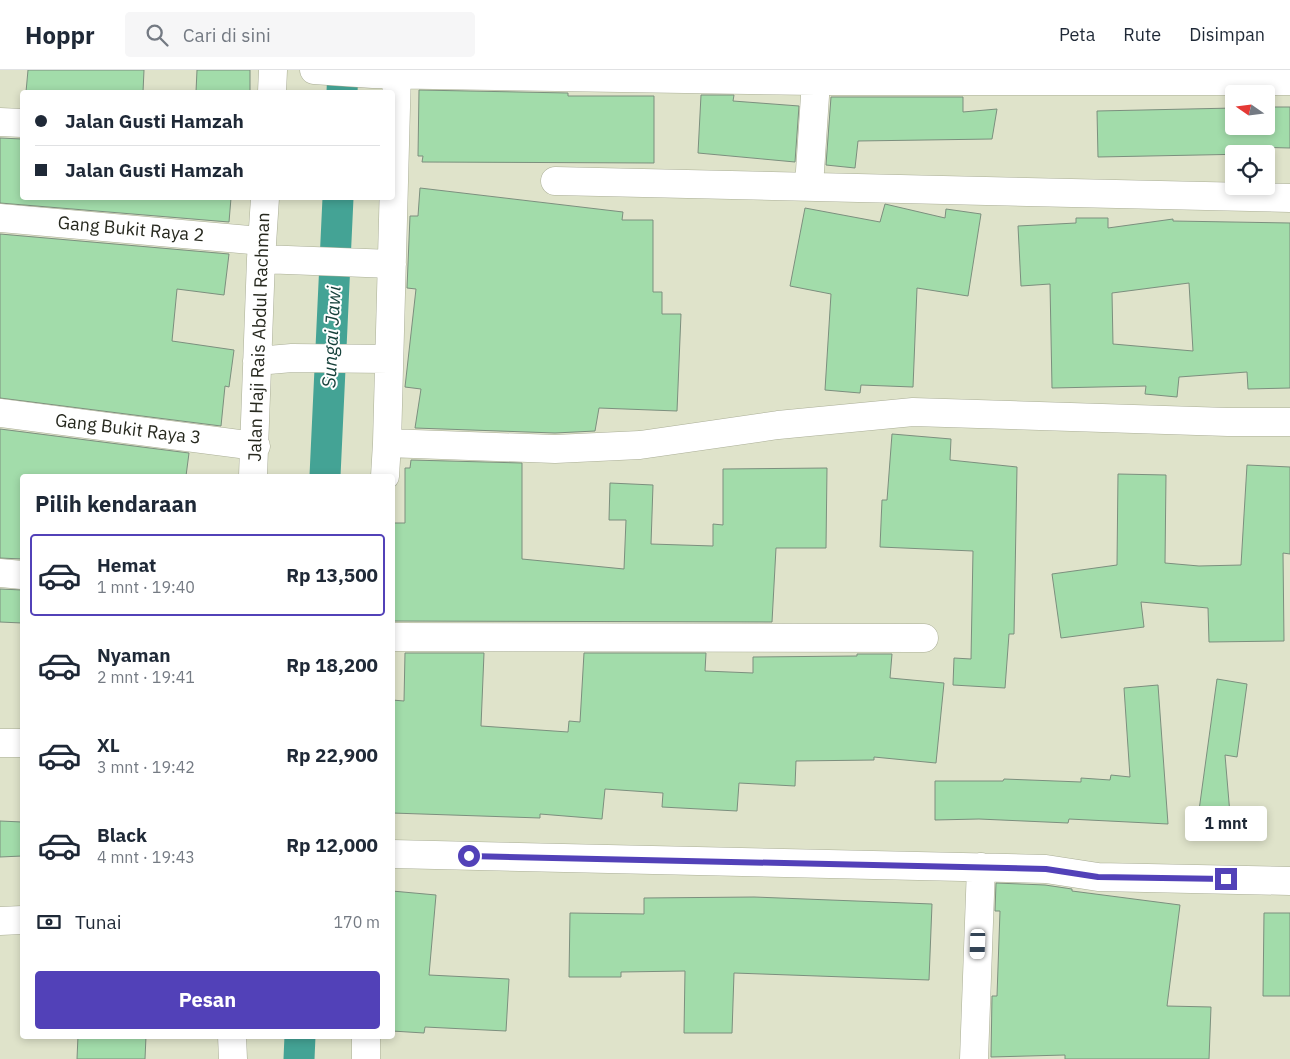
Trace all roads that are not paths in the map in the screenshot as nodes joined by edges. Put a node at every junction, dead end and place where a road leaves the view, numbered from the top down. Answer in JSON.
{"nodes":[{"id":1,"x":273,"y":70,"type":"edge"},
{"id":2,"x":314,"y":70,"type":"edge"},
{"id":3,"x":389,"y":73,"type":"edge"},
{"id":4,"x":1150,"y":76,"type":"edge"},
{"id":5,"x":1290,"y":81,"type":"edge"},
{"id":6,"x":816,"y":82,"type":"junction"},
{"id":7,"x":272,"y":90,"type":"edge"},
{"id":8,"x":388,"y":90,"type":"edge"},
{"id":9,"x":0,"y":122,"type":"edge"},
{"id":10,"x":20,"y":123,"type":"edge"},
{"id":11,"x":555,"y":181,"type":"dead end"},
{"id":12,"x":809,"y":186,"type":"junction"},
{"id":13,"x":1290,"y":198,"type":"edge"},
{"id":14,"x":265,"y":200,"type":"edge"},
{"id":15,"x":385,"y":200,"type":"edge"},
{"id":16,"x":0,"y":218,"type":"edge"},
{"id":17,"x":261,"y":250,"type":"junction"},
{"id":18,"x":383,"y":264,"type":"junction"},
{"id":19,"x":389,"y":359,"type":"junction"},
{"id":20,"x":257,"y":361,"type":"junction"},
{"id":21,"x":0,"y":413,"type":"edge"},
{"id":22,"x":1290,"y":422,"type":"edge"},
{"id":23,"x":387,"y":443,"type":"junction"},
{"id":24,"x":256,"y":446,"type":"junction"},
{"id":25,"x":253,"y":474,"type":"edge"},
{"id":26,"x":385,"y":474,"type":"edge"},
{"id":27,"x":0,"y":574,"type":"edge"},
{"id":28,"x":20,"y":575,"type":"edge"},
{"id":29,"x":395,"y":637,"type":"edge"},
{"id":30,"x":924,"y":638,"type":"dead end"},
{"id":31,"x":0,"y":742,"type":"edge"},
{"id":32,"x":20,"y":743,"type":"edge"},
{"id":33,"x":395,"y":854,"type":"edge"},
{"id":34,"x":981,"y":867,"type":"junction"},
{"id":35,"x":1290,"y":881,"type":"edge"},
{"id":36,"x":20,"y":920,"type":"edge"},
{"id":37,"x":0,"y":921,"type":"edge"},
{"id":38,"x":232,"y":1039,"type":"edge"},
{"id":39,"x":366,"y":1039,"type":"edge"},
{"id":40,"x":233,"y":1059,"type":"edge"},
{"id":41,"x":366,"y":1059,"type":"edge"},
{"id":42,"x":974,"y":1059,"type":"edge"}],
"edges":[{"from":1,"to":7,"type":"street"},
{"from":2,"to":3,"type":"street"},
{"from":3,"to":6,"type":"street"},
{"from":3,"to":8,"type":"street"},
{"from":4,"to":5,"type":"street"},
{"from":4,"to":6,"type":"street"},
{"from":6,"to":12,"type":"street"},
{"from":9,"to":10,"type":"street"},
{"from":11,"to":12,"type":"street"},
{"from":12,"to":13,"type":"street"},
{"from":14,"to":17,"type":"street","name":"Jalan Haji Rais Abdul Rachman"},
{"from":15,"to":18,"type":"street"},
{"from":16,"to":17,"type":"street","name":"Gang Bukit Raya 2"},
{"from":17,"to":18,"type":"street","name":"Gang Bukit Raya 2"},
{"from":17,"to":20,"type":"street","name":"Jalan Haji Rais Abdul Rachman"},
{"from":18,"to":19,"type":"street"},
{"from":19,"to":20,"type":"street"},
{"from":19,"to":23,"type":"street"},
{"from":20,"to":24,"type":"street","name":"Jalan Haji Rais Abdul Rachman"},
{"from":21,"to":24,"type":"street","name":"Gang Bukit Raya 3"},
{"from":22,"to":23,"type":"street"},
{"from":23,"to":26,"type":"street"},
{"from":24,"to":25,"type":"street","name":"Jalan Haji Rais Abdul Rachman"},
{"from":27,"to":28,"type":"street"},
{"from":29,"to":30,"type":"street"},
{"from":31,"to":32,"type":"street"},
{"from":33,"to":34,"type":"street"},
{"from":34,"to":35,"type":"street"},
{"from":34,"to":42,"type":"street"},
{"from":36,"to":37,"type":"street"},
{"from":38,"to":40,"type":"street"},
{"from":39,"to":41,"type":"street"}]}
